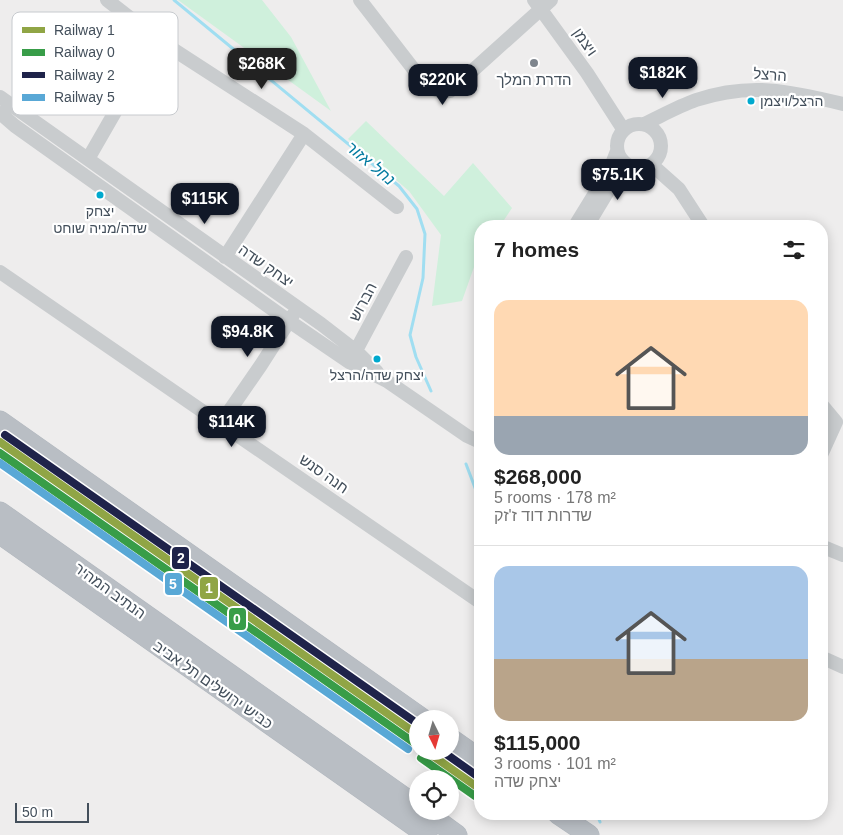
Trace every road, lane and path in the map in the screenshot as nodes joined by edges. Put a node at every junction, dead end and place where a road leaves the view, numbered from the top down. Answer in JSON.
{"nodes":[{"id":1,"x":107,"y":0,"type":"edge"},
{"id":2,"x":360,"y":0,"type":"edge"},
{"id":3,"x":542,"y":3,"type":"edge"},
{"id":4,"x":123,"y":12,"type":"edge"},
{"id":5,"x":178,"y":52,"type":"edge"},
{"id":6,"x":0,"y":97,"type":"edge"},
{"id":7,"x":843,"y":104,"type":"edge"},
{"id":8,"x":12,"y":105,"type":"edge"},
{"id":9,"x":0,"y":114,"type":"edge"},
{"id":10,"x":26,"y":115,"type":"edge"},
{"id":11,"x":114,"y":115,"type":"edge"},
{"id":12,"x":651,"y":128,"type":"junction"},
{"id":13,"x":623,"y":129,"type":"junction"},
{"id":14,"x":304,"y":134,"type":"junction"},
{"id":15,"x":617,"y":151,"type":"junction"},
{"id":16,"x":88,"y":159,"type":"junction"},
{"id":17,"x":625,"y":163,"type":"junction"},
{"id":18,"x":652,"y":165,"type":"junction"},
{"id":19,"x":397,"y":207,"type":"dead end"},
{"id":20,"x":579,"y":220,"type":"edge"},
{"id":21,"x":591,"y":220,"type":"edge"},
{"id":22,"x":699,"y":220,"type":"edge"},
{"id":23,"x":225,"y":257,"type":"junction"},
{"id":24,"x":406,"y":257,"type":"dead end"},
{"id":25,"x":0,"y":272,"type":"edge"},
{"id":26,"x":297,"y":308,"type":"junction"},
{"id":27,"x":289,"y":321,"type":"junction"},
{"id":28,"x":353,"y":356,"type":"junction"},
{"id":29,"x":828,"y":411,"type":"edge"},
{"id":30,"x":0,"y":421,"type":"edge"},
{"id":31,"x":840,"y":422,"type":"edge"},
{"id":32,"x":221,"y":423,"type":"junction"},
{"id":33,"x":474,"y":439,"type":"edge"},
{"id":34,"x":828,"y":443,"type":"edge"},
{"id":35,"x":0,"y":512,"type":"edge"},
{"id":36,"x":0,"y":534,"type":"edge"},
{"id":37,"x":828,"y":549,"type":"edge"},
{"id":38,"x":843,"y":555,"type":"edge"},
{"id":39,"x":474,"y":598,"type":"edge"},
{"id":40,"x":828,"y":660,"type":"edge"},
{"id":41,"x":843,"y":666,"type":"edge"},
{"id":42,"x":410,"y":710,"type":"edge"},
{"id":43,"x":459,"y":744,"type":"edge"},
{"id":44,"x":474,"y":755,"type":"edge"},
{"id":45,"x":409,"y":801,"type":"edge"},
{"id":46,"x":436,"y":820,"type":"edge"},
{"id":47,"x":567,"y":820,"type":"edge"},
{"id":48,"x":427,"y":835,"type":"edge"},
{"id":49,"x":457,"y":835,"type":"edge"},
{"id":50,"x":589,"y":835,"type":"edge"}],
"edges":[{"from":1,"to":4,"type":"street"},
{"from":2,"to":3,"type":"street"},
{"from":3,"to":13,"type":"street","name":"ויצמן"},
{"from":5,"to":14,"type":"street"},
{"from":6,"to":8,"type":"street","name":"יצחק שדה"},
{"from":7,"to":12,"type":"street","name":"הרצל"},
{"from":9,"to":27,"type":"street","name":"יצחק שדה"},
{"from":10,"to":16,"type":"street","name":"יצחק שדה"},
{"from":11,"to":16,"type":"street"},
{"from":12,"to":13,"type":"street"},
{"from":12,"to":18,"type":"street"},
{"from":13,"to":15,"type":"street"},
{"from":14,"to":19,"type":"street"},
{"from":14,"to":23,"type":"street"},
{"from":15,"to":17,"type":"street"},
{"from":15,"to":20,"type":"street"},
{"from":16,"to":23,"type":"street","name":"יצחק שדה"},
{"from":17,"to":18,"type":"street"},
{"from":17,"to":21,"type":"street"},
{"from":18,"to":22,"type":"street"},
{"from":23,"to":26,"type":"street","name":"יצחק שדה"},
{"from":24,"to":28,"type":"street","name":"הברוש"},
{"from":25,"to":32,"type":"street","name":"חנה סנש"},
{"from":26,"to":27,"type":"street"},
{"from":26,"to":28,"type":"street","name":"יצחק שדה"},
{"from":27,"to":28,"type":"street","name":"יצחק שדה"},
{"from":27,"to":32,"type":"street"},
{"from":28,"to":33,"type":"street","name":"יצחק שדה"},
{"from":29,"to":31,"type":"street"},
{"from":30,"to":42,"type":"highway"},
{"from":31,"to":34,"type":"street"},
{"from":32,"to":39,"type":"street","name":"חנה סנש"},
{"from":35,"to":45,"type":"highway","name":"הנתיב המהיר"},
{"from":36,"to":48,"type":"highway","name":"כביש ירושלים תל אביב"},
{"from":37,"to":38,"type":"street"},
{"from":40,"to":41,"type":"street"},
{"from":43,"to":44,"type":"highway"},
{"from":46,"to":49,"type":"highway"},
{"from":47,"to":50,"type":"highway"}]}
